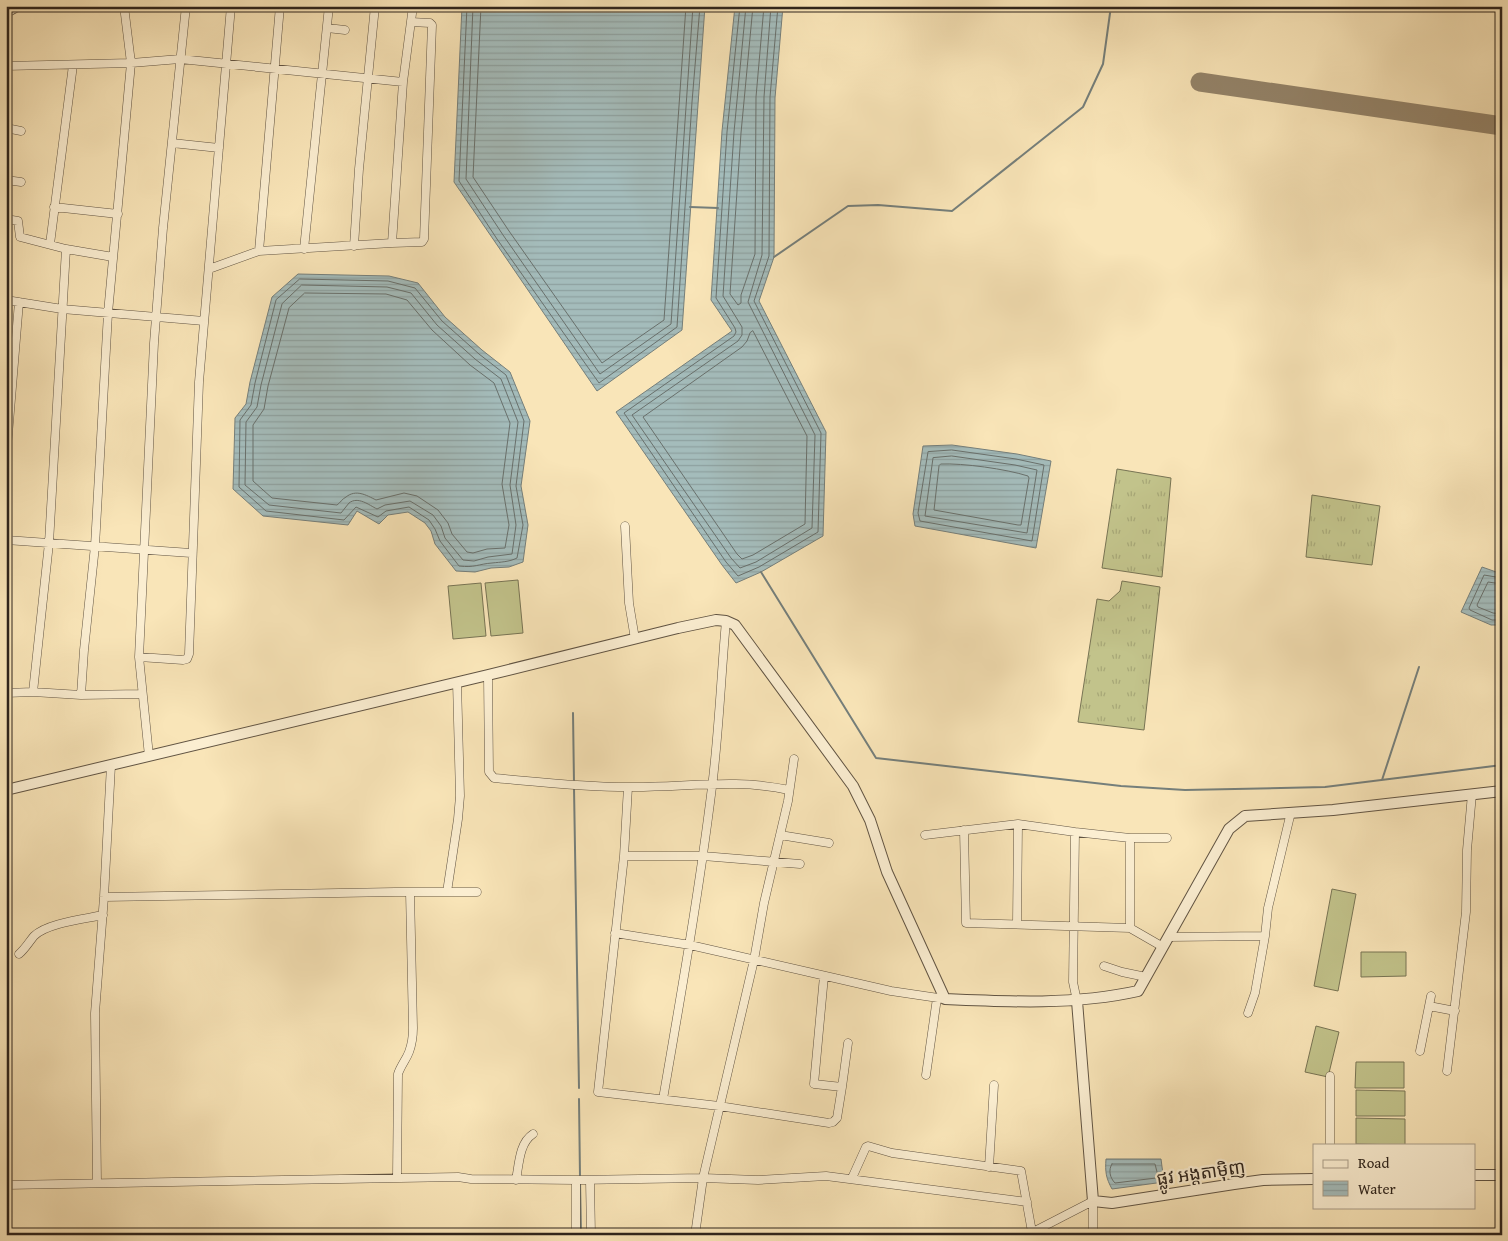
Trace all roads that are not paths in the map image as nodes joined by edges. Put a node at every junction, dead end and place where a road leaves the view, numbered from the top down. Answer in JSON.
{"nodes":[{"id":1,"x":17,"y":6,"type":"edge"},
{"id":2,"x":124,"y":6,"type":"edge"},
{"id":3,"x":186,"y":6,"type":"edge"},
{"id":4,"x":231,"y":6,"type":"edge"},
{"id":5,"x":280,"y":6,"type":"edge"},
{"id":6,"x":330,"y":6,"type":"edge"},
{"id":7,"x":375,"y":6,"type":"edge"},
{"id":8,"x":413,"y":6,"type":"edge"},
{"id":9,"x":6,"y":12,"type":"edge"},
{"id":10,"x":411,"y":22,"type":"junction"},
{"id":11,"x":327,"y":28,"type":"junction"},
{"id":12,"x":345,"y":30,"type":"dead end"},
{"id":13,"x":180,"y":59,"type":"junction"},
{"id":14,"x":131,"y":63,"type":"junction"},
{"id":15,"x":226,"y":64,"type":"junction"},
{"id":16,"x":73,"y":65,"type":"junction"},
{"id":17,"x":6,"y":66,"type":"edge"},
{"id":18,"x":274,"y":68,"type":"junction"},
{"id":19,"x":323,"y":74,"type":"junction"},
{"id":20,"x":368,"y":77,"type":"junction"},
{"id":21,"x":403,"y":82,"type":"junction"},
{"id":22,"x":6,"y":128,"type":"edge"},
{"id":23,"x":21,"y":131,"type":"dead end"},
{"id":24,"x":172,"y":143,"type":"junction"},
{"id":25,"x":219,"y":148,"type":"junction"},
{"id":26,"x":6,"y":180,"type":"edge"},
{"id":27,"x":21,"y":182,"type":"dead end"},
{"id":28,"x":54,"y":208,"type":"junction"},
{"id":29,"x":118,"y":214,"type":"junction"},
{"id":30,"x":6,"y":219,"type":"edge"},
{"id":31,"x":392,"y":243,"type":"junction"},
{"id":32,"x":50,"y":244,"type":"junction"},
{"id":33,"x":354,"y":246,"type":"junction"},
{"id":34,"x":66,"y":249,"type":"junction"},
{"id":35,"x":304,"y":249,"type":"junction"},
{"id":36,"x":259,"y":252,"type":"junction"},
{"id":37,"x":113,"y":257,"type":"junction"},
{"id":38,"x":209,"y":269,"type":"junction"},
{"id":39,"x":6,"y":300,"type":"edge"},
{"id":40,"x":19,"y":302,"type":"junction"},
{"id":41,"x":62,"y":309,"type":"junction"},
{"id":42,"x":108,"y":313,"type":"junction"},
{"id":43,"x":155,"y":317,"type":"junction"},
{"id":44,"x":204,"y":321,"type":"junction"},
{"id":45,"x":6,"y":459,"type":"edge"},
{"id":46,"x":625,"y":526,"type":"dead end"},
{"id":47,"x":6,"y":540,"type":"edge"},
{"id":48,"x":49,"y":543,"type":"junction"},
{"id":49,"x":95,"y":546,"type":"junction"},
{"id":50,"x":144,"y":550,"type":"junction"},
{"id":51,"x":191,"y":553,"type":"junction"},
{"id":52,"x":726,"y":621,"type":"junction"},
{"id":53,"x":635,"y":639,"type":"junction"},
{"id":54,"x":139,"y":657,"type":"junction"},
{"id":55,"x":488,"y":675,"type":"junction"},
{"id":56,"x":457,"y":682,"type":"junction"},
{"id":57,"x":33,"y":692,"type":"junction"},
{"id":58,"x":6,"y":693,"type":"edge"},
{"id":59,"x":141,"y":694,"type":"junction"},
{"id":60,"x":80,"y":695,"type":"junction"},
{"id":61,"x":149,"y":756,"type":"junction"},
{"id":62,"x":794,"y":759,"type":"dead end"},
{"id":63,"x":111,"y":765,"type":"junction"},
{"id":64,"x":712,"y":784,"type":"junction"},
{"id":65,"x":628,"y":787,"type":"junction"},
{"id":66,"x":6,"y":790,"type":"edge"},
{"id":67,"x":788,"y":790,"type":"junction"},
{"id":68,"x":1502,"y":791,"type":"edge"},
{"id":69,"x":1472,"y":794,"type":"junction"},
{"id":70,"x":1291,"y":812,"type":"junction"},
{"id":71,"x":1018,"y":824,"type":"junction"},
{"id":72,"x":964,"y":830,"type":"junction"},
{"id":73,"x":1075,"y":832,"type":"junction"},
{"id":74,"x":780,"y":835,"type":"junction"},
{"id":75,"x":925,"y":835,"type":"dead end"},
{"id":76,"x":1130,"y":838,"type":"junction"},
{"id":77,"x":1167,"y":838,"type":"dead end"},
{"id":78,"x":829,"y":843,"type":"dead end"},
{"id":79,"x":624,"y":856,"type":"junction"},
{"id":80,"x":703,"y":856,"type":"junction"},
{"id":81,"x":774,"y":861,"type":"junction"},
{"id":82,"x":800,"y":864,"type":"dead end"},
{"id":83,"x":410,"y":892,"type":"junction"},
{"id":84,"x":447,"y":892,"type":"junction"},
{"id":85,"x":477,"y":892,"type":"dead end"},
{"id":86,"x":104,"y":897,"type":"junction"},
{"id":87,"x":103,"y":915,"type":"junction"},
{"id":88,"x":1017,"y":924,"type":"junction"},
{"id":89,"x":1074,"y":925,"type":"junction"},
{"id":90,"x":1130,"y":928,"type":"junction"},
{"id":91,"x":615,"y":933,"type":"junction"},
{"id":92,"x":1265,"y":936,"type":"junction"},
{"id":93,"x":1166,"y":942,"type":"junction"},
{"id":94,"x":690,"y":945,"type":"junction"},
{"id":95,"x":19,"y":954,"type":"dead end"},
{"id":96,"x":754,"y":960,"type":"junction"},
{"id":97,"x":1104,"y":966,"type":"dead end"},
{"id":98,"x":824,"y":976,"type":"junction"},
{"id":99,"x":1146,"y":977,"type":"junction"},
{"id":100,"x":1431,"y":996,"type":"dead end"},
{"id":101,"x":941,"y":999,"type":"junction"},
{"id":102,"x":1077,"y":1001,"type":"junction"},
{"id":103,"x":1429,"y":1006,"type":"junction"},
{"id":104,"x":1455,"y":1010,"type":"junction"},
{"id":105,"x":1248,"y":1013,"type":"dead end"},
{"id":106,"x":848,"y":1043,"type":"dead end"},
{"id":107,"x":1420,"y":1051,"type":"dead end"},
{"id":108,"x":1447,"y":1071,"type":"dead end"},
{"id":109,"x":926,"y":1075,"type":"dead end"},
{"id":110,"x":1330,"y":1076,"type":"dead end"},
{"id":111,"x":994,"y":1085,"type":"dead end"},
{"id":112,"x":842,"y":1088,"type":"junction"},
{"id":113,"x":663,"y":1099,"type":"junction"},
{"id":114,"x":719,"y":1106,"type":"junction"},
{"id":115,"x":533,"y":1134,"type":"dead end"},
{"id":116,"x":1330,"y":1144,"type":"edge"},
{"id":117,"x":989,"y":1167,"type":"junction"},
{"id":118,"x":1502,"y":1174,"type":"edge"},
{"id":119,"x":1476,"y":1175,"type":"edge"},
{"id":120,"x":397,"y":1178,"type":"junction"},
{"id":121,"x":703,"y":1178,"type":"junction"},
{"id":122,"x":852,"y":1178,"type":"junction"},
{"id":123,"x":1313,"y":1179,"type":"edge"},
{"id":124,"x":516,"y":1180,"type":"junction"},
{"id":125,"x":577,"y":1180,"type":"junction"},
{"id":126,"x":589,"y":1180,"type":"junction"},
{"id":127,"x":97,"y":1183,"type":"junction"},
{"id":128,"x":6,"y":1185,"type":"edge"},
{"id":129,"x":1093,"y":1201,"type":"junction"},
{"id":130,"x":1026,"y":1202,"type":"junction"},
{"id":131,"x":1030,"y":1234,"type":"edge"},
{"id":132,"x":576,"y":1235,"type":"edge"},
{"id":133,"x":591,"y":1235,"type":"edge"},
{"id":134,"x":695,"y":1235,"type":"edge"},
{"id":135,"x":1093,"y":1235,"type":"edge"}],
"edges":[{"from":1,"to":9,"type":"street"},
{"from":2,"to":14,"type":"street"},
{"from":3,"to":13,"type":"street"},
{"from":4,"to":15,"type":"street"},
{"from":5,"to":18,"type":"street"},
{"from":6,"to":11,"type":"street"},
{"from":7,"to":20,"type":"street"},
{"from":8,"to":10,"type":"street"},
{"from":10,"to":21,"type":"street"},
{"from":10,"to":31,"type":"street"},
{"from":11,"to":12,"type":"street"},
{"from":11,"to":19,"type":"street"},
{"from":13,"to":14,"type":"street"},
{"from":13,"to":15,"type":"street"},
{"from":13,"to":24,"type":"street"},
{"from":14,"to":16,"type":"street"},
{"from":14,"to":29,"type":"street"},
{"from":15,"to":18,"type":"street"},
{"from":15,"to":25,"type":"street"},
{"from":16,"to":17,"type":"street"},
{"from":16,"to":28,"type":"street"},
{"from":18,"to":19,"type":"street"},
{"from":18,"to":36,"type":"street"},
{"from":19,"to":20,"type":"street"},
{"from":19,"to":35,"type":"street"},
{"from":20,"to":21,"type":"street"},
{"from":20,"to":33,"type":"street"},
{"from":21,"to":31,"type":"street"},
{"from":22,"to":23,"type":"street"},
{"from":24,"to":25,"type":"street"},
{"from":24,"to":43,"type":"street"},
{"from":25,"to":38,"type":"street"},
{"from":26,"to":27,"type":"street"},
{"from":28,"to":29,"type":"street"},
{"from":28,"to":32,"type":"street"},
{"from":29,"to":37,"type":"street"},
{"from":30,"to":32,"type":"street"},
{"from":31,"to":33,"type":"street"},
{"from":32,"to":34,"type":"street"},
{"from":33,"to":35,"type":"street"},
{"from":34,"to":37,"type":"street"},
{"from":34,"to":41,"type":"street"},
{"from":35,"to":36,"type":"street"},
{"from":36,"to":38,"type":"street"},
{"from":37,"to":42,"type":"street"},
{"from":38,"to":44,"type":"street"},
{"from":39,"to":40,"type":"street"},
{"from":40,"to":41,"type":"street"},
{"from":40,"to":45,"type":"street"},
{"from":41,"to":42,"type":"street"},
{"from":41,"to":48,"type":"street"},
{"from":42,"to":43,"type":"street"},
{"from":42,"to":49,"type":"street"},
{"from":43,"to":44,"type":"street"},
{"from":43,"to":50,"type":"street"},
{"from":44,"to":51,"type":"street"},
{"from":46,"to":53,"type":"street"},
{"from":47,"to":48,"type":"street"},
{"from":48,"to":49,"type":"street"},
{"from":48,"to":57,"type":"street"},
{"from":49,"to":50,"type":"street"},
{"from":49,"to":60,"type":"street"},
{"from":50,"to":51,"type":"street"},
{"from":50,"to":54,"type":"street"},
{"from":51,"to":54,"type":"street"},
{"from":52,"to":53,"type":"street"},
{"from":52,"to":64,"type":"street"},
{"from":52,"to":101,"type":"street"},
{"from":53,"to":55,"type":"street"},
{"from":54,"to":59,"type":"street"},
{"from":55,"to":56,"type":"street"},
{"from":55,"to":65,"type":"street"},
{"from":56,"to":61,"type":"street"},
{"from":56,"to":84,"type":"street"},
{"from":57,"to":58,"type":"street"},
{"from":57,"to":60,"type":"street"},
{"from":59,"to":60,"type":"street"},
{"from":59,"to":61,"type":"street"},
{"from":61,"to":63,"type":"street"},
{"from":62,"to":67,"type":"street"},
{"from":63,"to":66,"type":"street"},
{"from":63,"to":86,"type":"street"},
{"from":64,"to":65,"type":"street"},
{"from":64,"to":67,"type":"street"},
{"from":64,"to":80,"type":"street"},
{"from":65,"to":79,"type":"street"},
{"from":67,"to":74,"type":"street"},
{"from":68,"to":69,"type":"street"},
{"from":69,"to":70,"type":"street"},
{"from":69,"to":104,"type":"street"},
{"from":70,"to":92,"type":"street"},
{"from":70,"to":93,"type":"street"},
{"from":71,"to":72,"type":"street"},
{"from":71,"to":73,"type":"street"},
{"from":71,"to":88,"type":"street"},
{"from":72,"to":75,"type":"street"},
{"from":72,"to":88,"type":"street"},
{"from":73,"to":76,"type":"street"},
{"from":73,"to":89,"type":"street"},
{"from":74,"to":78,"type":"street"},
{"from":74,"to":81,"type":"street"},
{"from":76,"to":77,"type":"street"},
{"from":76,"to":90,"type":"street"},
{"from":79,"to":80,"type":"street"},
{"from":79,"to":91,"type":"street"},
{"from":80,"to":81,"type":"street"},
{"from":80,"to":94,"type":"street"},
{"from":81,"to":82,"type":"street"},
{"from":81,"to":96,"type":"street"},
{"from":83,"to":84,"type":"street"},
{"from":83,"to":86,"type":"street"},
{"from":83,"to":120,"type":"street"},
{"from":84,"to":85,"type":"street"},
{"from":86,"to":87,"type":"street"},
{"from":87,"to":95,"type":"street"},
{"from":87,"to":127,"type":"street"},
{"from":88,"to":89,"type":"street"},
{"from":89,"to":90,"type":"street"},
{"from":89,"to":102,"type":"street"},
{"from":90,"to":93,"type":"street"},
{"from":91,"to":94,"type":"street"},
{"from":91,"to":113,"type":"street"},
{"from":92,"to":93,"type":"street"},
{"from":92,"to":105,"type":"street"},
{"from":93,"to":99,"type":"street"},
{"from":94,"to":96,"type":"street"},
{"from":94,"to":113,"type":"street"},
{"from":96,"to":98,"type":"street"},
{"from":96,"to":114,"type":"street"},
{"from":97,"to":99,"type":"street"},
{"from":98,"to":101,"type":"street"},
{"from":98,"to":112,"type":"street"},
{"from":99,"to":102,"type":"street"},
{"from":100,"to":103,"type":"street"},
{"from":101,"to":102,"type":"street"},
{"from":101,"to":109,"type":"street"},
{"from":102,"to":129,"type":"street"},
{"from":103,"to":104,"type":"street"},
{"from":103,"to":107,"type":"street"},
{"from":104,"to":108,"type":"street"},
{"from":106,"to":112,"type":"street"},
{"from":110,"to":116,"type":"street"},
{"from":111,"to":117,"type":"street"},
{"from":112,"to":114,"type":"street"},
{"from":113,"to":114,"type":"street"},
{"from":114,"to":121,"type":"street"},
{"from":115,"to":124,"type":"street"},
{"from":117,"to":122,"type":"street"},
{"from":117,"to":130,"type":"street"},
{"from":118,"to":119,"type":"street"},
{"from":120,"to":124,"type":"street"},
{"from":120,"to":127,"type":"street"},
{"from":121,"to":122,"type":"street"},
{"from":121,"to":126,"type":"street"},
{"from":121,"to":134,"type":"street"},
{"from":122,"to":130,"type":"street"},
{"from":123,"to":129,"type":"street","name":"ផ្លូវ អង្តតាម៉ិញ"},
{"from":124,"to":125,"type":"street"},
{"from":125,"to":126,"type":"street"},
{"from":125,"to":132,"type":"street"},
{"from":126,"to":133,"type":"street"},
{"from":127,"to":128,"type":"street"},
{"from":129,"to":131,"type":"street"},
{"from":129,"to":135,"type":"street"},
{"from":130,"to":131,"type":"street"}]}
